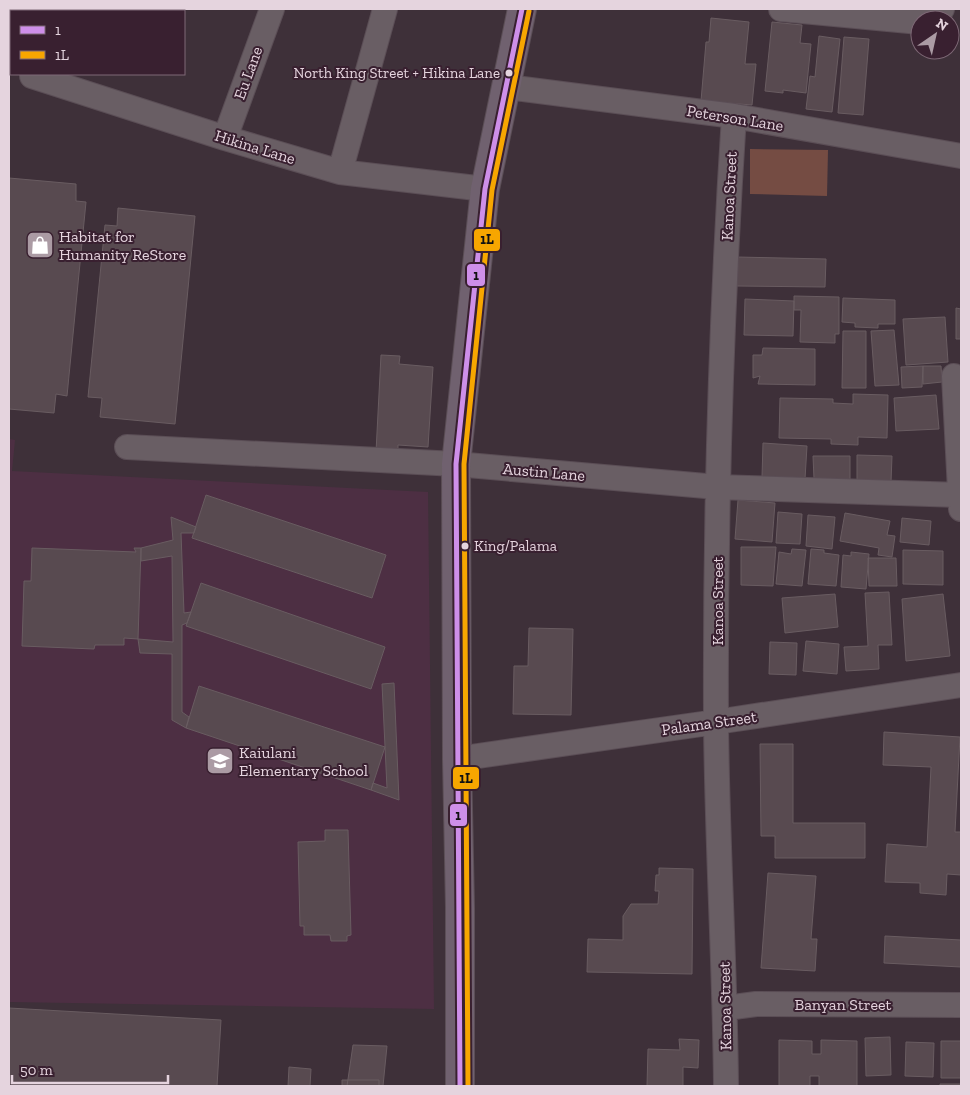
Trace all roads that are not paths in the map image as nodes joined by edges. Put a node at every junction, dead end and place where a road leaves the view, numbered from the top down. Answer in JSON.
{"nodes":[{"id":1,"x":272,"y":9,"type":"edge"},
{"id":2,"x":385,"y":9,"type":"edge"},
{"id":3,"x":522,"y":9,"type":"edge"},
{"id":4,"x":781,"y":9,"type":"edge"},
{"id":5,"x":910,"y":21,"type":"edge"},
{"id":6,"x":32,"y":76,"type":"dead end"},
{"id":7,"x":507,"y":87,"type":"junction"},
{"id":8,"x":734,"y":116,"type":"junction"},
{"id":9,"x":225,"y":138,"type":"junction"},
{"id":10,"x":961,"y":156,"type":"edge"},
{"id":11,"x":340,"y":172,"type":"junction"},
{"id":12,"x":485,"y":189,"type":"junction"},
{"id":13,"x":954,"y":376,"type":"dead end"},
{"id":14,"x":127,"y":447,"type":"dead end"},
{"id":15,"x":456,"y":464,"type":"junction"},
{"id":16,"x":717,"y":487,"type":"junction"},
{"id":17,"x":961,"y":502,"type":"edge"},
{"id":18,"x":961,"y":685,"type":"edge"},
{"id":19,"x":716,"y":722,"type":"junction"},
{"id":20,"x":457,"y":759,"type":"junction"},
{"id":21,"x":961,"y":1005,"type":"edge"},
{"id":22,"x":726,"y":1008,"type":"junction"},
{"id":23,"x":460,"y":1086,"type":"edge"},
{"id":24,"x":726,"y":1086,"type":"edge"}],
"edges":[{"from":1,"to":9,"type":"street","name":"Eu Lane"},
{"from":2,"to":11,"type":"street"},
{"from":3,"to":7,"type":"main road"},
{"from":4,"to":5,"type":"street"},
{"from":6,"to":9,"type":"street","name":"Hikina Lane"},
{"from":7,"to":8,"type":"street","name":"Peterson Lane"},
{"from":7,"to":12,"type":"main road"},
{"from":8,"to":10,"type":"street","name":"Peterson Lane"},
{"from":8,"to":16,"type":"street","name":"Kanoa Street"},
{"from":9,"to":11,"type":"street","name":"Hikina Lane"},
{"from":11,"to":12,"type":"street","name":"Hikina Lane"},
{"from":12,"to":15,"type":"main road"},
{"from":13,"to":17,"type":"street"},
{"from":14,"to":15,"type":"street","name":"Austin Lane"},
{"from":15,"to":16,"type":"street","name":"Austin Lane"},
{"from":15,"to":20,"type":"main road"},
{"from":16,"to":17,"type":"street","name":"Austin Lane"},
{"from":16,"to":19,"type":"street","name":"Kanoa Street"},
{"from":18,"to":19,"type":"street","name":"Palama Street"},
{"from":19,"to":20,"type":"street","name":"Palama Street"},
{"from":19,"to":22,"type":"street","name":"Kanoa Street"},
{"from":20,"to":23,"type":"main road"},
{"from":21,"to":22,"type":"street","name":"Banyan Street"},
{"from":22,"to":24,"type":"street","name":"Kanoa Street"}]}
